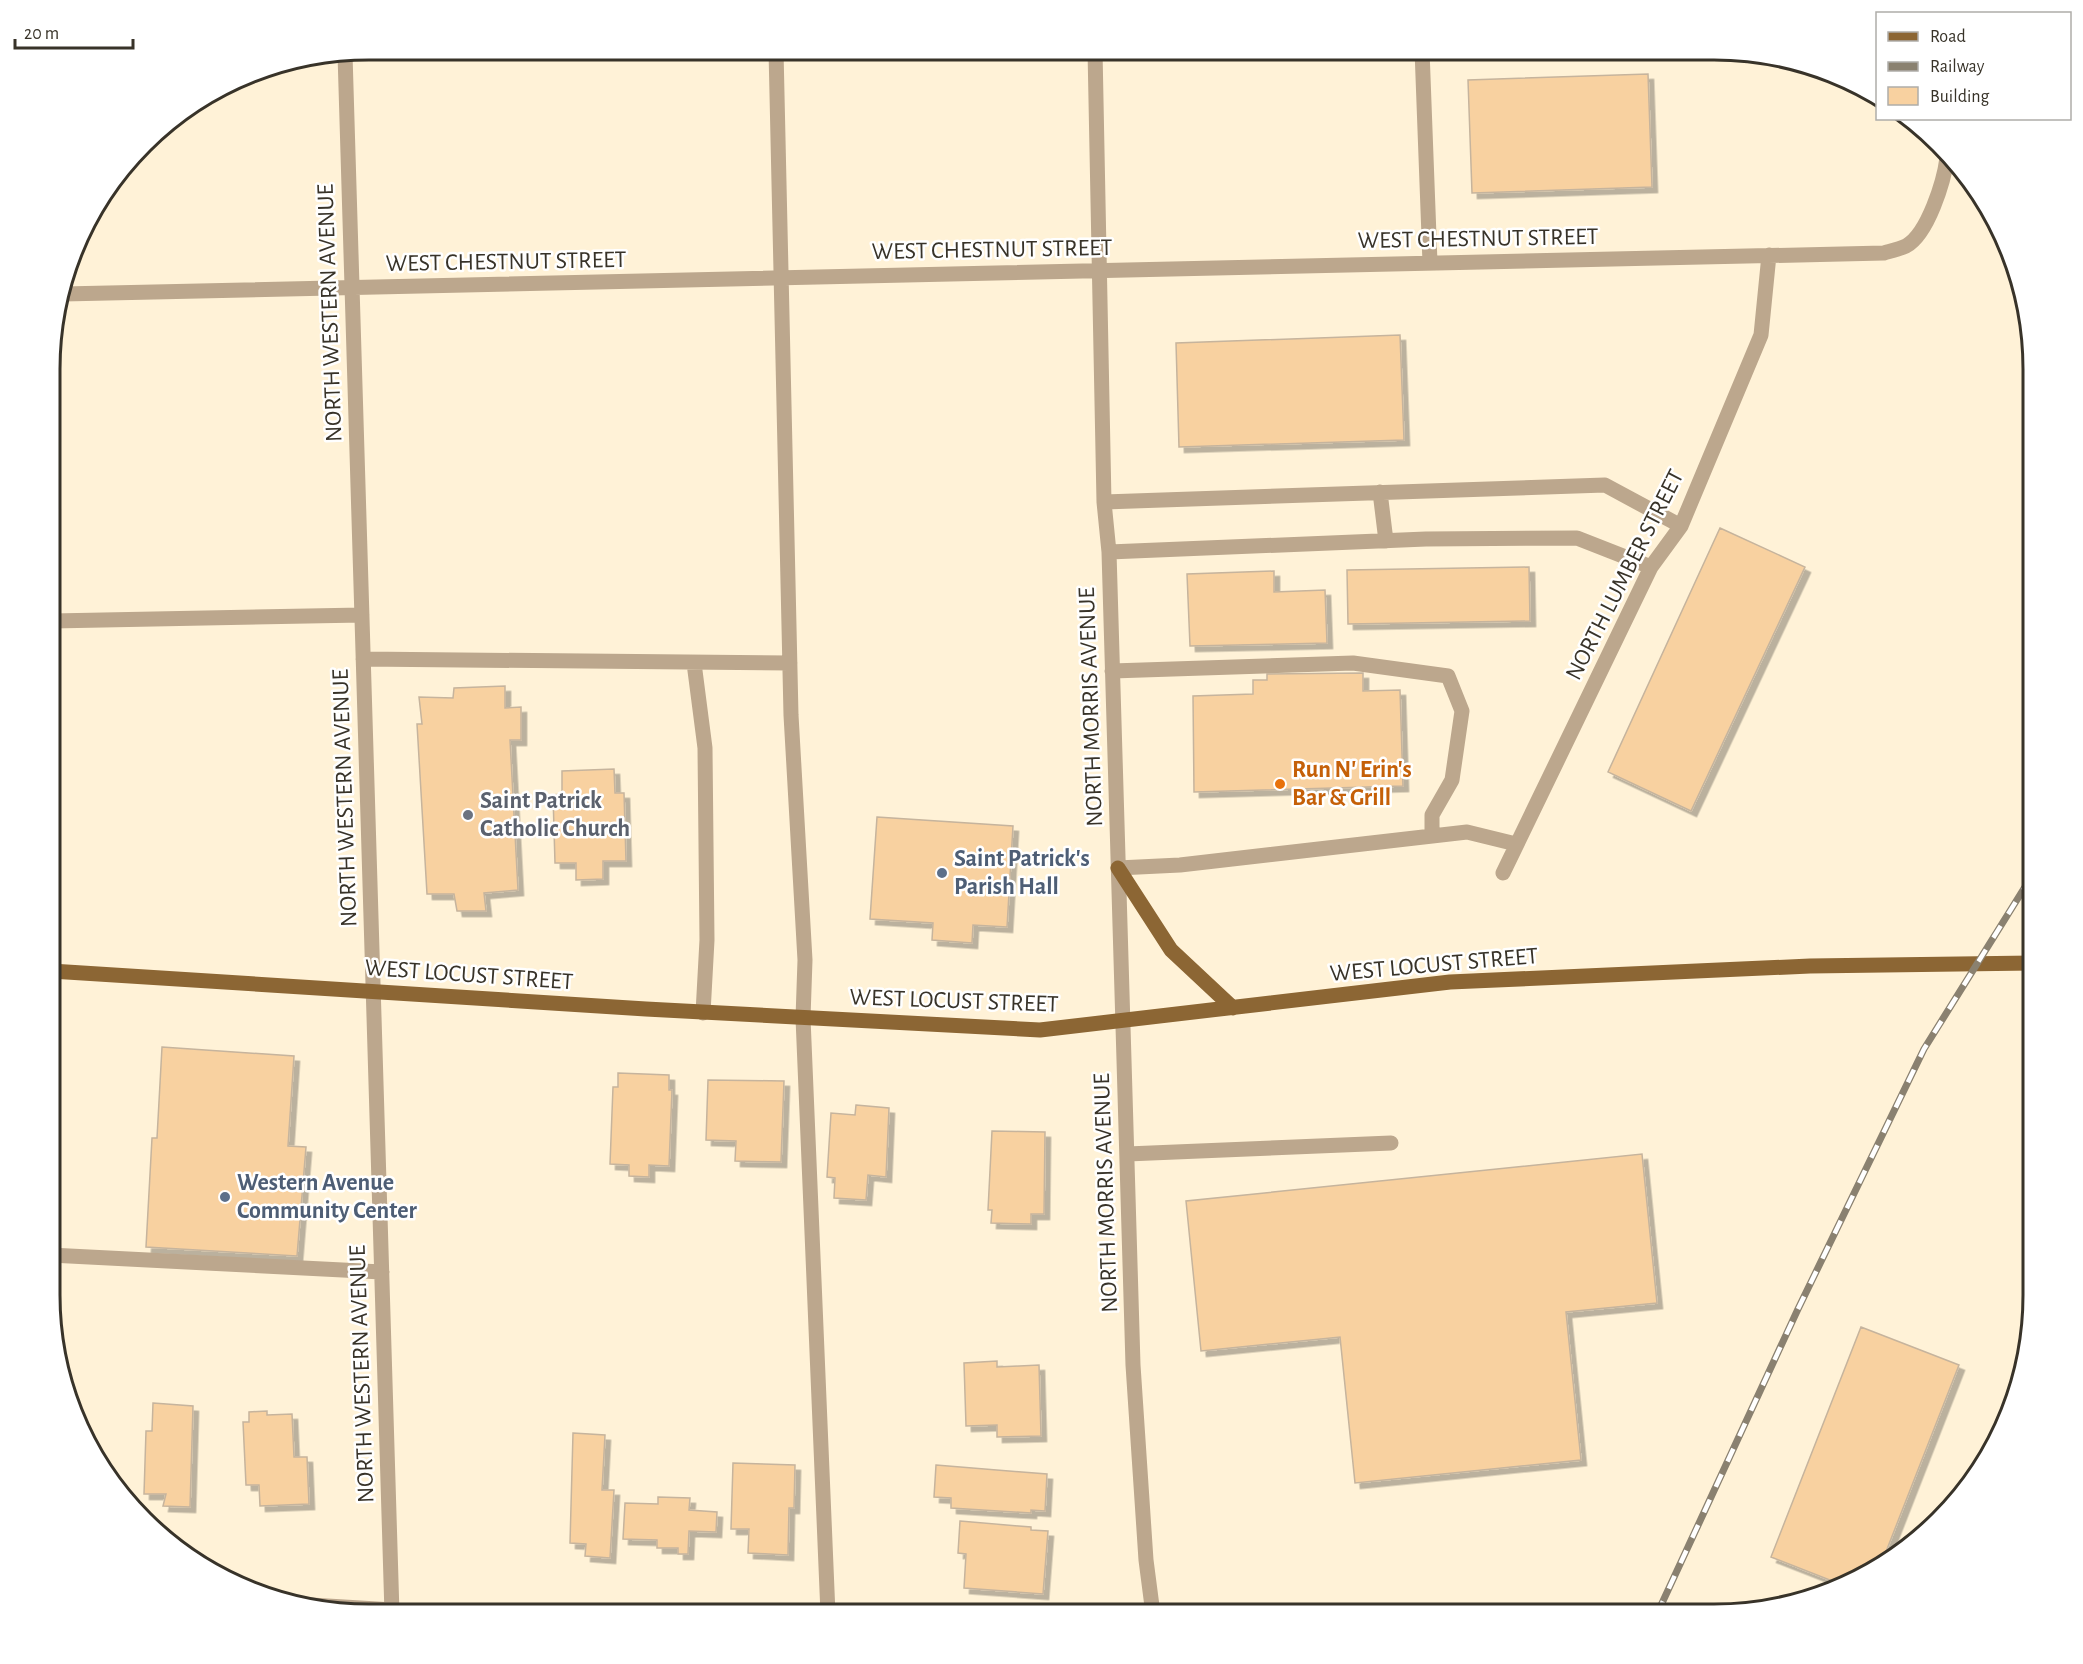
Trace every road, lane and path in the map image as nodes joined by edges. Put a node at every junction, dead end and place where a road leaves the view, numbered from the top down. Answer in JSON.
{"nodes":[{"id":1,"x":776,"y":60,"type":"edge"},
{"id":2,"x":1095,"y":60,"type":"edge"},
{"id":3,"x":1422,"y":60,"type":"edge"},
{"id":4,"x":345,"y":61,"type":"edge"},
{"id":5,"x":1946,"y":164,"type":"edge"},
{"id":6,"x":1769,"y":255,"type":"junction"},
{"id":7,"x":1430,"y":262,"type":"junction"},
{"id":8,"x":1100,"y":270,"type":"junction"},
{"id":9,"x":783,"y":278,"type":"junction"},
{"id":10,"x":352,"y":288,"type":"junction"},
{"id":11,"x":70,"y":294,"type":"edge"},
{"id":12,"x":1380,"y":492,"type":"junction"},
{"id":13,"x":1104,"y":502,"type":"junction"},
{"id":14,"x":1681,"y":526,"type":"junction"},
{"id":15,"x":1386,"y":541,"type":"junction"},
{"id":16,"x":1109,"y":552,"type":"junction"},
{"id":17,"x":1651,"y":567,"type":"junction"},
{"id":18,"x":362,"y":615,"type":"junction"},
{"id":19,"x":60,"y":621,"type":"edge"},
{"id":20,"x":363,"y":659,"type":"junction"},
{"id":21,"x":694,"y":663,"type":"junction"},
{"id":22,"x":790,"y":663,"type":"junction"},
{"id":23,"x":1112,"y":670,"type":"junction"},
{"id":24,"x":1431,"y":836,"type":"junction"},
{"id":25,"x":1516,"y":844,"type":"junction"},
{"id":26,"x":1119,"y":868,"type":"junction"},
{"id":27,"x":1503,"y":873,"type":"dead end"},
{"id":28,"x":2023,"y":963,"type":"edge"},
{"id":29,"x":60,"y":972,"type":"edge"},
{"id":30,"x":373,"y":991,"type":"junction"},
{"id":31,"x":1233,"y":1008,"type":"junction"},
{"id":32,"x":703,"y":1013,"type":"junction"},
{"id":33,"x":803,"y":1018,"type":"junction"},
{"id":34,"x":1123,"y":1022,"type":"junction"},
{"id":35,"x":1391,"y":1143,"type":"dead end"},
{"id":36,"x":1127,"y":1154,"type":"junction"},
{"id":37,"x":60,"y":1256,"type":"edge"},
{"id":38,"x":382,"y":1272,"type":"junction"},
{"id":39,"x":392,"y":1604,"type":"edge"},
{"id":40,"x":828,"y":1604,"type":"edge"},
{"id":41,"x":1153,"y":1604,"type":"edge"}],
"edges":[{"from":1,"to":9,"type":"street"},
{"from":2,"to":8,"type":"street","name":"NORTH MORRIS AVENUE"},
{"from":3,"to":7,"type":"street"},
{"from":4,"to":10,"type":"street","name":"NORTH WESTERN AVENUE"},
{"from":5,"to":6,"type":"street","name":"WEST CHESTNUT STREET"},
{"from":6,"to":7,"type":"street","name":"WEST CHESTNUT STREET"},
{"from":6,"to":14,"type":"street","name":"NORTH LUMBER STREET"},
{"from":7,"to":8,"type":"street","name":"WEST CHESTNUT STREET"},
{"from":8,"to":9,"type":"street","name":"WEST CHESTNUT STREET"},
{"from":8,"to":13,"type":"street","name":"NORTH MORRIS AVENUE"},
{"from":9,"to":10,"type":"street","name":"WEST CHESTNUT STREET"},
{"from":9,"to":22,"type":"street"},
{"from":10,"to":11,"type":"street","name":"WEST CHESTNUT STREET"},
{"from":10,"to":18,"type":"street","name":"NORTH WESTERN AVENUE"},
{"from":12,"to":13,"type":"street"},
{"from":12,"to":14,"type":"street"},
{"from":12,"to":15,"type":"street"},
{"from":13,"to":16,"type":"street","name":"NORTH MORRIS AVENUE"},
{"from":14,"to":17,"type":"street","name":"NORTH LUMBER STREET"},
{"from":15,"to":16,"type":"street"},
{"from":15,"to":17,"type":"street"},
{"from":16,"to":23,"type":"street","name":"NORTH MORRIS AVENUE"},
{"from":17,"to":25,"type":"street","name":"NORTH LUMBER STREET"},
{"from":18,"to":19,"type":"street"},
{"from":18,"to":20,"type":"street","name":"NORTH WESTERN AVENUE"},
{"from":20,"to":21,"type":"street"},
{"from":20,"to":30,"type":"street","name":"NORTH WESTERN AVENUE"},
{"from":21,"to":22,"type":"street"},
{"from":21,"to":32,"type":"street"},
{"from":22,"to":33,"type":"street"},
{"from":23,"to":24,"type":"street"},
{"from":23,"to":26,"type":"street","name":"NORTH MORRIS AVENUE"},
{"from":24,"to":25,"type":"street"},
{"from":24,"to":26,"type":"street"},
{"from":25,"to":27,"type":"street","name":"NORTH LUMBER STREET"},
{"from":26,"to":31,"type":"main road"},
{"from":26,"to":34,"type":"street","name":"NORTH MORRIS AVENUE"},
{"from":28,"to":31,"type":"main road","name":"WEST LOCUST STREET"},
{"from":29,"to":30,"type":"main road","name":"WEST LOCUST STREET"},
{"from":30,"to":32,"type":"main road","name":"WEST LOCUST STREET"},
{"from":30,"to":38,"type":"street","name":"NORTH WESTERN AVENUE"},
{"from":31,"to":34,"type":"main road","name":"WEST LOCUST STREET"},
{"from":32,"to":33,"type":"main road","name":"WEST LOCUST STREET"},
{"from":33,"to":34,"type":"main road","name":"WEST LOCUST STREET"},
{"from":33,"to":40,"type":"street"},
{"from":34,"to":36,"type":"street","name":"NORTH MORRIS AVENUE"},
{"from":35,"to":36,"type":"street"},
{"from":36,"to":41,"type":"street","name":"NORTH MORRIS AVENUE"},
{"from":37,"to":38,"type":"street"},
{"from":38,"to":39,"type":"street","name":"NORTH WESTERN AVENUE"}]}
